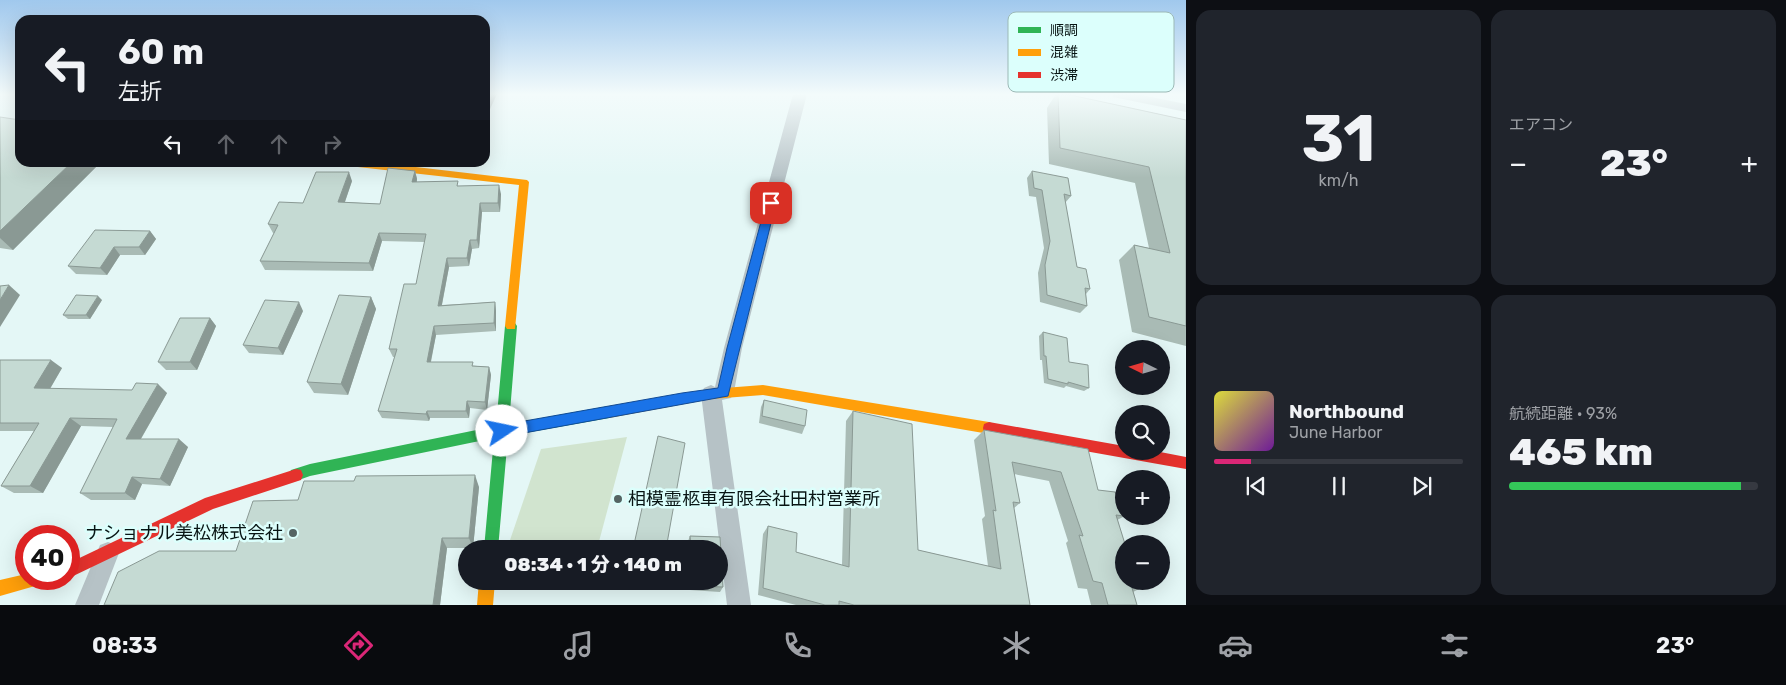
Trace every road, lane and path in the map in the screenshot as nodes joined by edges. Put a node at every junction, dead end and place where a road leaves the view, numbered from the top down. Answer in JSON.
{"nodes":[{"id":1,"x":793,"y":122,"type":"edge"},
{"id":2,"x":386,"y":167,"type":"edge"},
{"id":3,"x":717,"y":393,"type":"junction"},
{"id":4,"x":502,"y":431,"type":"junction"},
{"id":5,"x":1186,"y":463,"type":"edge"},
{"id":6,"x":491,"y":540,"type":"edge"},
{"id":7,"x":108,"y":552,"type":"junction"},
{"id":8,"x":80,"y":566,"type":"edge"},
{"id":9,"x":15,"y":584,"type":"edge"},
{"id":10,"x":0,"y":588,"type":"edge"},
{"id":11,"x":486,"y":590,"type":"edge"},
{"id":12,"x":87,"y":605,"type":"edge"},
{"id":13,"x":485,"y":605,"type":"edge"},
{"id":14,"x":739,"y":605,"type":"edge"}],
"edges":[{"from":1,"to":3,"type":"street"},
{"from":2,"to":4,"type":"street"},
{"from":3,"to":4,"type":"street"},
{"from":3,"to":5,"type":"street"},
{"from":3,"to":14,"type":"street"},
{"from":4,"to":6,"type":"street"},
{"from":4,"to":7,"type":"street"},
{"from":7,"to":8,"type":"street"},
{"from":7,"to":12,"type":"street"},
{"from":9,"to":10,"type":"street"},
{"from":11,"to":13,"type":"street"}]}
